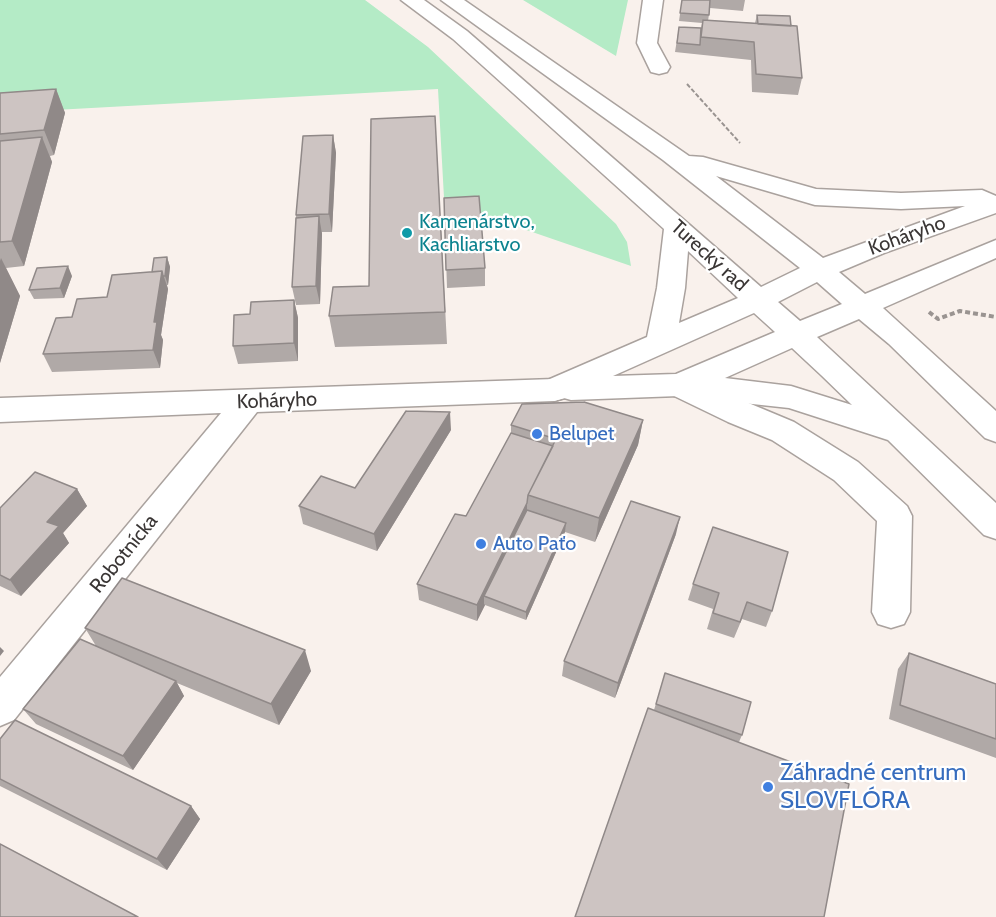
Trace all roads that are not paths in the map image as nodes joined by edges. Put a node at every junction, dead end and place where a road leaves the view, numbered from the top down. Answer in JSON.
{"nodes":[{"id":1,"x":411,"y":0,"type":"edge"},
{"id":2,"x":451,"y":0,"type":"edge"},
{"id":3,"x":653,"y":0,"type":"edge"},
{"id":4,"x":659,"y":67,"type":"road end"},
{"id":5,"x":672,"y":155,"type":"junction"},
{"id":6,"x":996,"y":198,"type":"edge"},
{"id":7,"x":996,"y":204,"type":"edge"},
{"id":8,"x":677,"y":226,"type":"junction"},
{"id":9,"x":996,"y":248,"type":"edge"},
{"id":10,"x":819,"y":270,"type":"junction"},
{"id":11,"x":758,"y":300,"type":"junction"},
{"id":12,"x":864,"y":306,"type":"junction"},
{"id":13,"x":796,"y":336,"type":"junction"},
{"id":14,"x":661,"y":342,"type":"junction"},
{"id":15,"x":679,"y":386,"type":"junction"},
{"id":16,"x":554,"y":390,"type":"junction"},
{"id":17,"x":248,"y":402,"type":"junction"},
{"id":18,"x":0,"y":410,"type":"edge"},
{"id":19,"x":996,"y":429,"type":"edge"},
{"id":20,"x":899,"y":431,"type":"junction"},
{"id":21,"x":996,"y":525,"type":"edge"},
{"id":22,"x":891,"y":612,"type":"dead end"},
{"id":23,"x":0,"y":707,"type":"edge"}],
"edges":[{"from":1,"to":8,"type":"main road","name":"Turecký rad"},
{"from":2,"to":5,"type":"main road"},
{"from":3,"to":4,"type":"main road"},
{"from":5,"to":6,"type":"main road"},
{"from":5,"to":10,"type":"main road"},
{"from":7,"to":10,"type":"main road","name":"Koháryho"},
{"from":8,"to":11,"type":"main road","name":"Turecký rad"},
{"from":8,"to":14,"type":"main road"},
{"from":9,"to":12,"type":"main road"},
{"from":10,"to":11,"type":"main road","name":"Koháryho"},
{"from":10,"to":12,"type":"main road"},
{"from":11,"to":13,"type":"main road","name":"Turecký rad"},
{"from":11,"to":14,"type":"main road","name":"Koháryho"},
{"from":12,"to":13,"type":"main road"},
{"from":12,"to":19,"type":"main road"},
{"from":13,"to":15,"type":"main road"},
{"from":13,"to":20,"type":"main road","name":"Turecký rad"},
{"from":14,"to":16,"type":"main road","name":"Koháryho"},
{"from":15,"to":16,"type":"main road","name":"Koháryho"},
{"from":15,"to":20,"type":"main road"},
{"from":15,"to":22,"type":"main road"},
{"from":16,"to":17,"type":"main road","name":"Koháryho"},
{"from":17,"to":18,"type":"main road","name":"Koháryho"},
{"from":17,"to":23,"type":"main road","name":"Robotnícka"},
{"from":20,"to":21,"type":"main road","name":"Turecký rad"}]}
